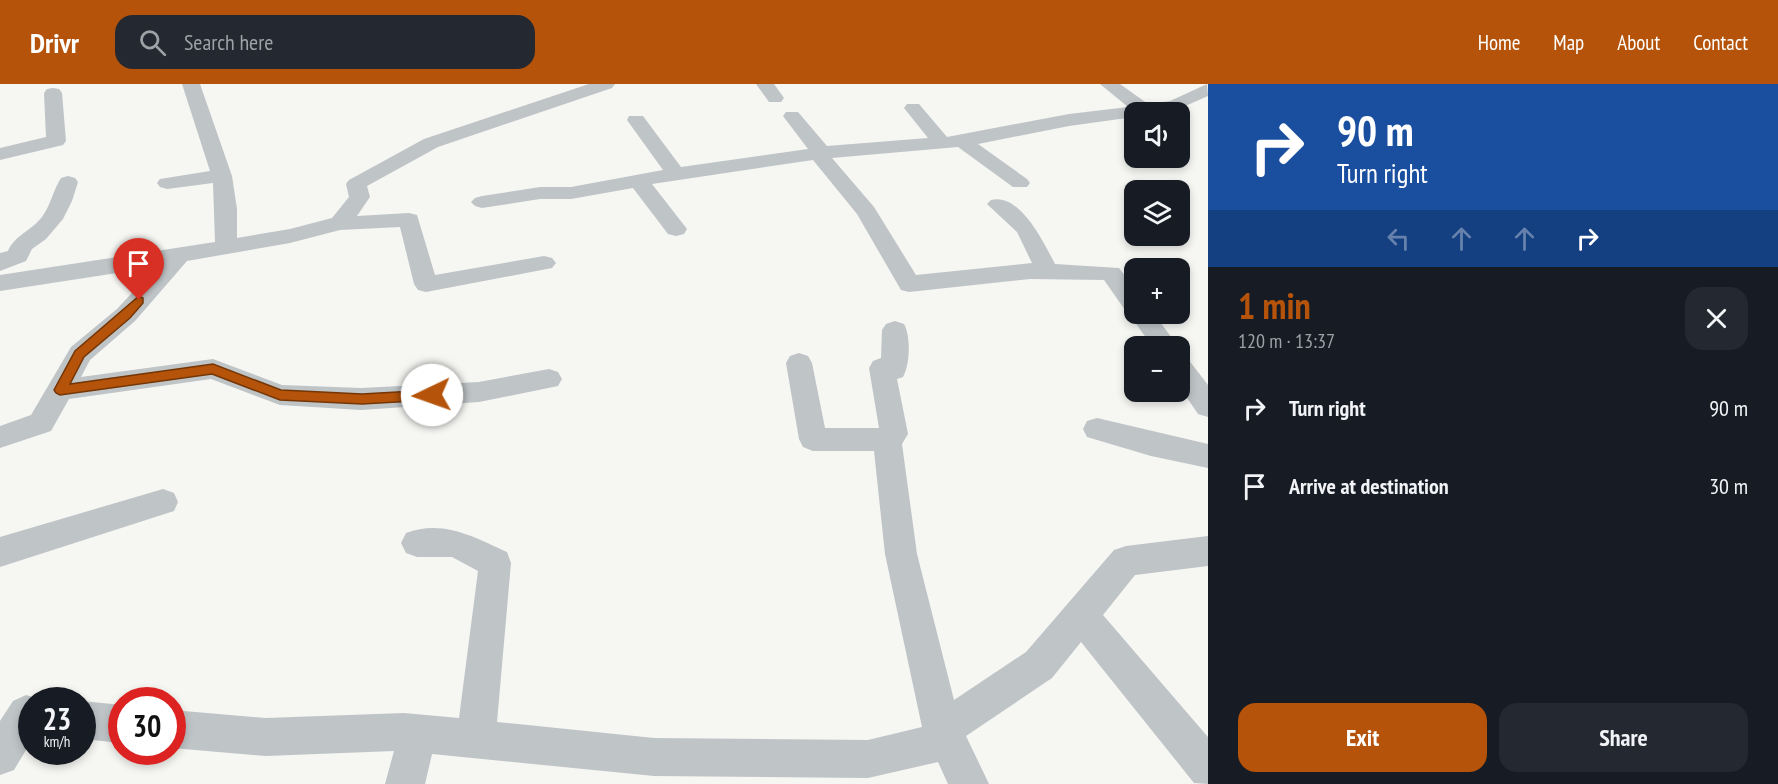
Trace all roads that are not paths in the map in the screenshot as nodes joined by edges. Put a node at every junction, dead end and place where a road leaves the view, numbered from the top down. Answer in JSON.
{"nodes":[{"id":1,"x":191,"y":84,"type":"edge"},
{"id":2,"x":606,"y":84,"type":"edge"},
{"id":3,"x":1109,"y":84,"type":"edge"},
{"id":4,"x":1208,"y":89,"type":"edge"},
{"id":5,"x":53,"y":93,"type":"dead end"},
{"id":6,"x":1133,"y":102,"type":"edge"},
{"id":7,"x":1182,"y":102,"type":"edge"},
{"id":8,"x":913,"y":108,"type":"dead end"},
{"id":9,"x":1124,"y":113,"type":"edge"},
{"id":10,"x":792,"y":116,"type":"dead end"},
{"id":11,"x":636,"y":120,"type":"dead end"},
{"id":12,"x":962,"y":141,"type":"junction"},
{"id":13,"x":942,"y":143,"type":"junction"},
{"id":14,"x":818,"y":153,"type":"junction"},
{"id":15,"x":0,"y":154,"type":"edge"},
{"id":16,"x":676,"y":174,"type":"junction"},
{"id":17,"x":222,"y":176,"type":"junction"},
{"id":18,"x":638,"y":181,"type":"junction"},
{"id":19,"x":68,"y":182,"type":"dead end"},
{"id":20,"x":167,"y":183,"type":"dead end"},
{"id":21,"x":1020,"y":183,"type":"dead end"},
{"id":22,"x":482,"y":202,"type":"dead end"},
{"id":23,"x":998,"y":204,"type":"dead end"},
{"id":24,"x":340,"y":223,"type":"junction"},
{"id":25,"x":676,"y":230,"type":"dead end"},
{"id":26,"x":226,"y":248,"type":"junction"},
{"id":27,"x":180,"y":255,"type":"junction"},
{"id":28,"x":544,"y":263,"type":"dead end"},
{"id":29,"x":0,"y":264,"type":"edge"},
{"id":30,"x":1048,"y":272,"type":"junction"},
{"id":31,"x":0,"y":283,"type":"edge"},
{"id":32,"x":1124,"y":291,"type":"edge"},
{"id":33,"x":895,"y":330,"type":"dead end"},
{"id":34,"x":799,"y":363,"type":"dead end"},
{"id":35,"x":549,"y":379,"type":"dead end"},
{"id":36,"x":1190,"y":381,"type":"edge"},
{"id":37,"x":60,"y":390,"type":"junction"},
{"id":38,"x":1208,"y":406,"type":"edge"},
{"id":39,"x":1097,"y":429,"type":"dead end"},
{"id":40,"x":0,"y":437,"type":"edge"},
{"id":41,"x":887,"y":440,"type":"junction"},
{"id":42,"x":1208,"y":456,"type":"edge"},
{"id":43,"x":163,"y":502,"type":"dead end"},
{"id":44,"x":417,"y":543,"type":"dead end"},
{"id":45,"x":1208,"y":551,"type":"edge"},
{"id":46,"x":0,"y":552,"type":"edge"},
{"id":47,"x":1080,"y":614,"type":"junction"},
{"id":48,"x":18,"y":716,"type":"edge"},
{"id":49,"x":186,"y":730,"type":"edge"},
{"id":50,"x":418,"y":733,"type":"junction"},
{"id":51,"x":945,"y":736,"type":"junction"},
{"id":52,"x":476,"y":739,"type":"junction"},
{"id":53,"x":0,"y":756,"type":"edge"},
{"id":54,"x":1208,"y":770,"type":"edge"},
{"id":55,"x":405,"y":784,"type":"edge"},
{"id":56,"x":969,"y":784,"type":"edge"}],
"edges":[{"from":1,"to":17,"type":"street"},
{"from":2,"to":24,"type":"street"},
{"from":3,"to":6,"type":"street"},
{"from":4,"to":7,"type":"street"},
{"from":5,"to":15,"type":"street"},
{"from":8,"to":13,"type":"street"},
{"from":9,"to":12,"type":"street"},
{"from":10,"to":14,"type":"street"},
{"from":11,"to":16,"type":"street"},
{"from":12,"to":13,"type":"street"},
{"from":12,"to":21,"type":"street"},
{"from":13,"to":14,"type":"street"},
{"from":14,"to":16,"type":"street"},
{"from":14,"to":30,"type":"street"},
{"from":16,"to":18,"type":"street"},
{"from":17,"to":20,"type":"street"},
{"from":17,"to":26,"type":"street"},
{"from":18,"to":22,"type":"street"},
{"from":18,"to":25,"type":"street"},
{"from":19,"to":29,"type":"street"},
{"from":23,"to":30,"type":"street"},
{"from":24,"to":26,"type":"street"},
{"from":24,"to":28,"type":"street"},
{"from":26,"to":27,"type":"street"},
{"from":27,"to":31,"type":"street"},
{"from":27,"to":37,"type":"street"},
{"from":30,"to":32,"type":"street"},
{"from":33,"to":41,"type":"street"},
{"from":34,"to":41,"type":"street"},
{"from":35,"to":37,"type":"street"},
{"from":36,"to":38,"type":"street"},
{"from":37,"to":40,"type":"street"},
{"from":39,"to":42,"type":"street"},
{"from":41,"to":51,"type":"street"},
{"from":43,"to":46,"type":"street"},
{"from":44,"to":52,"type":"street"},
{"from":45,"to":47,"type":"street"},
{"from":47,"to":51,"type":"street"},
{"from":47,"to":54,"type":"street"},
{"from":48,"to":53,"type":"street"},
{"from":49,"to":50,"type":"street"},
{"from":50,"to":52,"type":"street"},
{"from":50,"to":55,"type":"street"},
{"from":51,"to":52,"type":"street"},
{"from":51,"to":56,"type":"street"}]}
